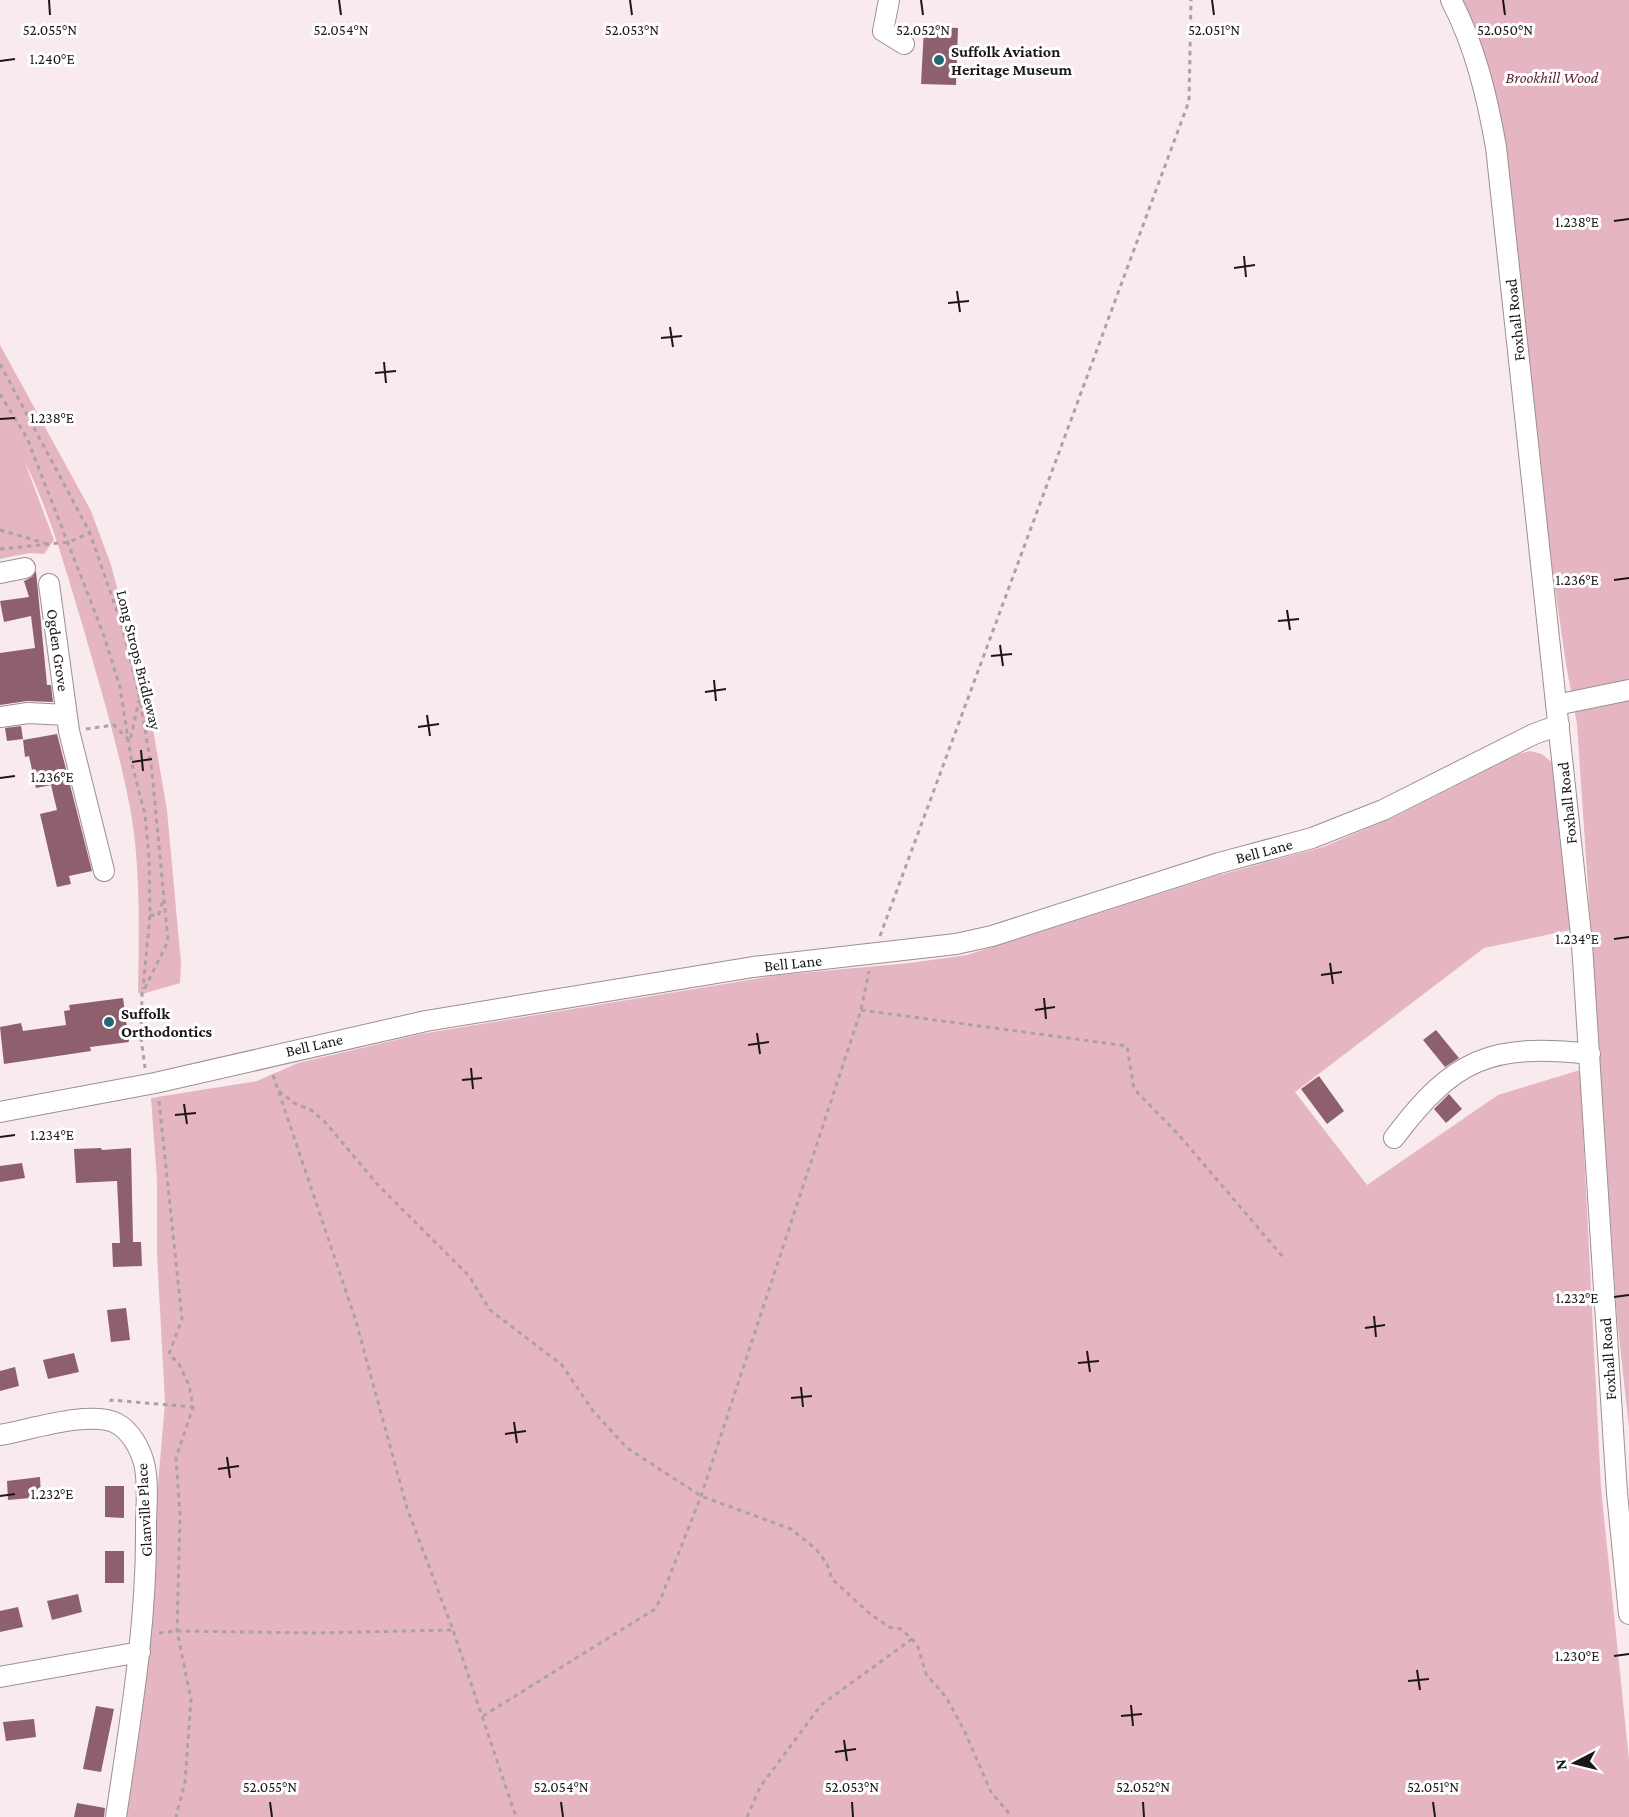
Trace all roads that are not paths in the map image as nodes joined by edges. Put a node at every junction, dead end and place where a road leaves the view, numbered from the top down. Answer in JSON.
{"nodes":[{"id":1,"x":889,"y":0,"type":"edge"},
{"id":2,"x":1451,"y":0,"type":"edge"},
{"id":3,"x":904,"y":44,"type":"dead end"},
{"id":4,"x":25,"y":568,"type":"dead end"},
{"id":5,"x":0,"y":573,"type":"edge"},
{"id":6,"x":49,"y":584,"type":"dead end"},
{"id":7,"x":1629,"y":690,"type":"edge"},
{"id":8,"x":1556,"y":705,"type":"junction"},
{"id":9,"x":0,"y":717,"type":"edge"},
{"id":10,"x":68,"y":723,"type":"junction"},
{"id":11,"x":1559,"y":725,"type":"junction"},
{"id":12,"x":104,"y":871,"type":"dead end"},
{"id":13,"x":1590,"y":1054,"type":"junction"},
{"id":14,"x":0,"y":1112,"type":"edge"},
{"id":15,"x":1394,"y":1138,"type":"dead end"},
{"id":16,"x":0,"y":1436,"type":"edge"},
{"id":17,"x":1629,"y":1614,"type":"edge"},
{"id":18,"x":140,"y":1652,"type":"junction"},
{"id":19,"x":0,"y":1677,"type":"edge"},
{"id":20,"x":116,"y":1817,"type":"edge"}],
"edges":[{"from":1,"to":3,"type":"street"},
{"from":2,"to":8,"type":"street","name":"Foxhall Road"},
{"from":4,"to":5,"type":"street"},
{"from":6,"to":10,"type":"street","name":"Ogden Grove"},
{"from":7,"to":8,"type":"street"},
{"from":8,"to":11,"type":"street","name":"Foxhall Road"},
{"from":9,"to":10,"type":"street","name":"Ogden Grove"},
{"from":10,"to":12,"type":"street","name":"Ogden Grove"},
{"from":11,"to":13,"type":"street","name":"Foxhall Road"},
{"from":11,"to":14,"type":"street","name":"Bell Lane"},
{"from":13,"to":15,"type":"street"},
{"from":13,"to":17,"type":"street","name":"Foxhall Road"},
{"from":16,"to":18,"type":"street","name":"Glanville Place"},
{"from":18,"to":19,"type":"street"},
{"from":18,"to":20,"type":"street","name":"Glanville Place"}]}
